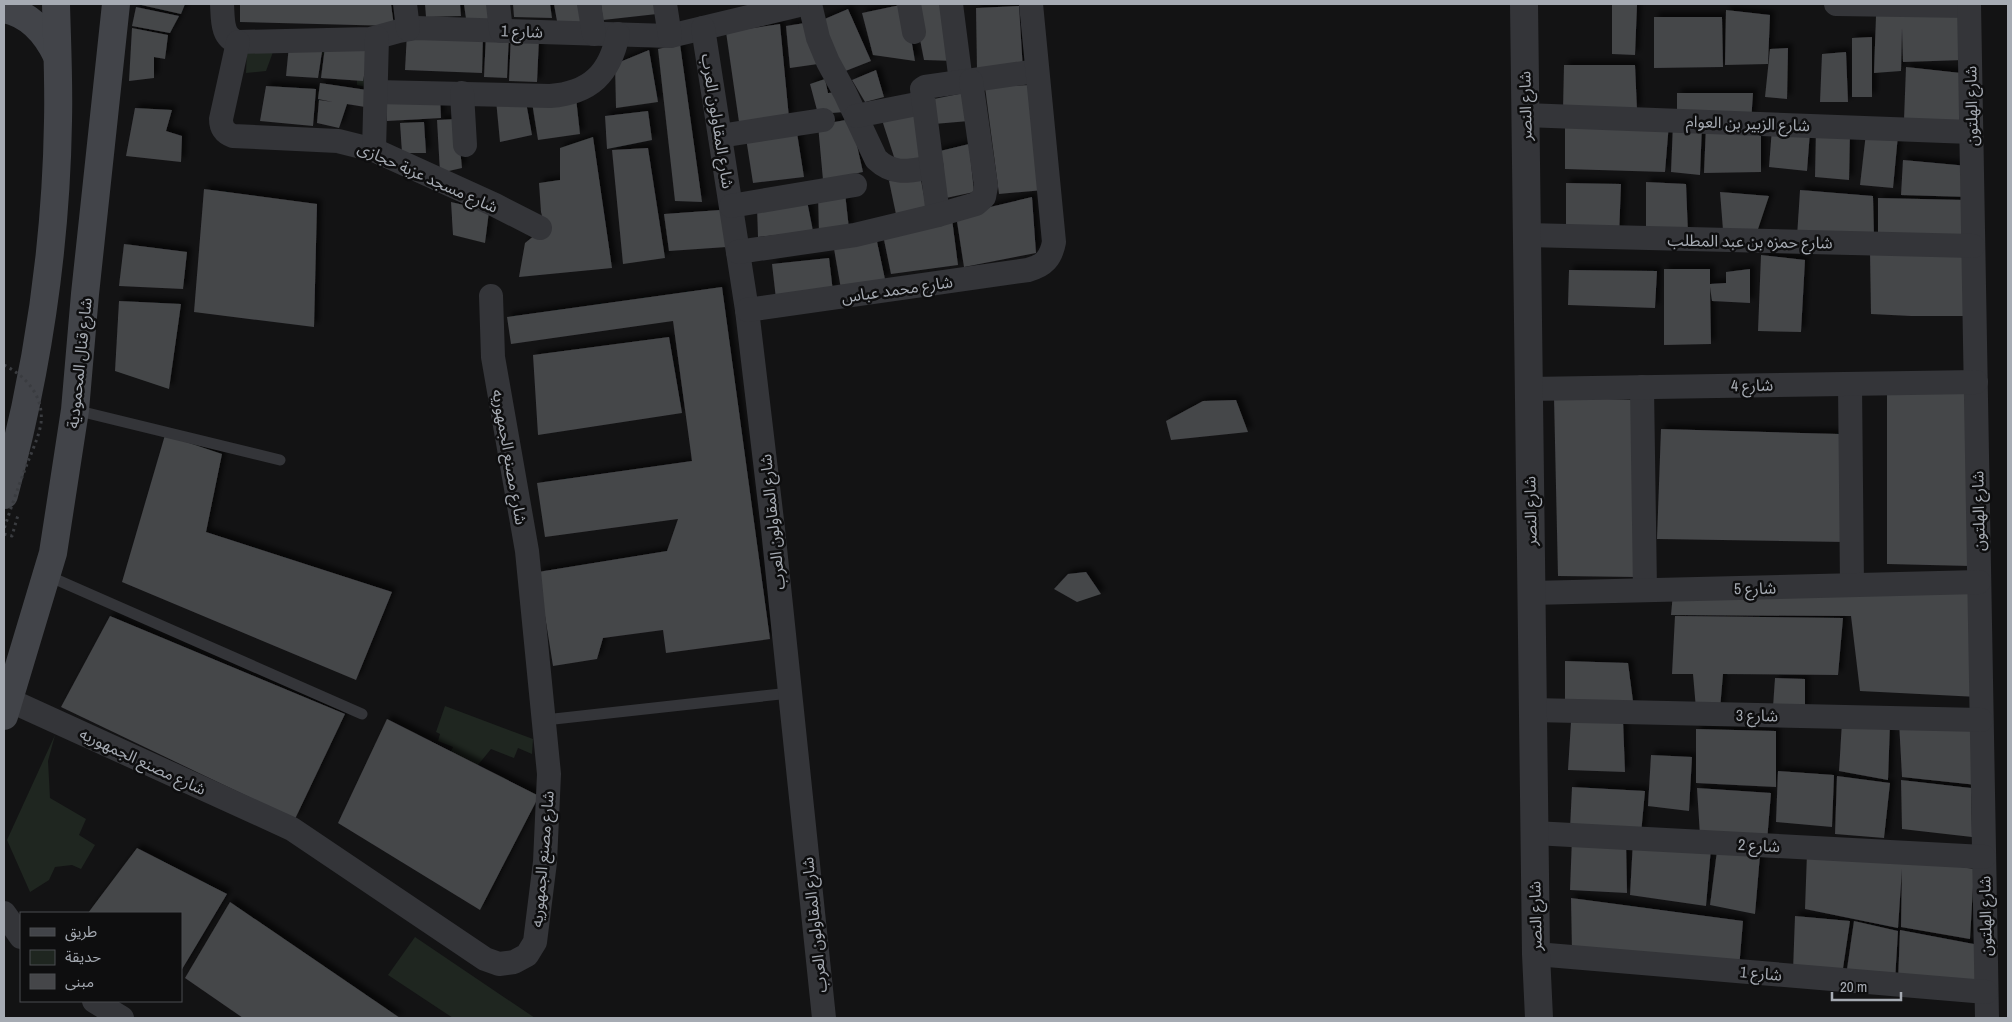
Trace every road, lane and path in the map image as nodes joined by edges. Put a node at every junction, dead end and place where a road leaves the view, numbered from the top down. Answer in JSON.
{"nodes":[{"id":1,"x":56,"y":4,"type":"edge"},
{"id":2,"x":105,"y":4,"type":"edge"},
{"id":3,"x":116,"y":4,"type":"edge"},
{"id":4,"x":222,"y":4,"type":"edge"},
{"id":5,"x":405,"y":4,"type":"edge"},
{"id":6,"x":498,"y":4,"type":"edge"},
{"id":7,"x":589,"y":4,"type":"edge"},
{"id":8,"x":665,"y":4,"type":"edge"},
{"id":9,"x":803,"y":4,"type":"edge"},
{"id":10,"x":810,"y":4,"type":"edge"},
{"id":11,"x":909,"y":4,"type":"edge"},
{"id":12,"x":951,"y":4,"type":"edge"},
{"id":13,"x":1030,"y":4,"type":"edge"},
{"id":14,"x":1524,"y":4,"type":"edge"},
{"id":15,"x":1836,"y":4,"type":"edge"},
{"id":16,"x":1969,"y":5,"type":"edge"},
{"id":17,"x":4,"y":9,"type":"edge"},
{"id":18,"x":703,"y":28,"type":"junction"},
{"id":19,"x":408,"y":29,"type":"junction"},
{"id":20,"x":501,"y":31,"type":"junction"},
{"id":21,"x":914,"y":32,"type":"dead end"},
{"id":22,"x":594,"y":34,"type":"junction"},
{"id":23,"x":618,"y":34,"type":"junction"},
{"id":24,"x":670,"y":36,"type":"junction"},
{"id":25,"x":378,"y":38,"type":"junction"},
{"id":26,"x":238,"y":42,"type":"junction"},
{"id":27,"x":112,"y":50,"type":"junction"},
{"id":28,"x":57,"y":56,"type":"junction"},
{"id":29,"x":1037,"y":71,"type":"junction"},
{"id":30,"x":966,"y":81,"type":"junction"},
{"id":31,"x":376,"y":92,"type":"junction"},
{"id":32,"x":462,"y":94,"type":"junction"},
{"id":33,"x":922,"y":102,"type":"junction"},
{"id":34,"x":1525,"y":115,"type":"junction"},
{"id":35,"x":856,"y":116,"type":"junction"},
{"id":36,"x":824,"y":120,"type":"dead end"},
{"id":37,"x":1971,"y":132,"type":"junction"},
{"id":38,"x":720,"y":136,"type":"junction"},
{"id":39,"x":464,"y":145,"type":"dead end"},
{"id":40,"x":374,"y":150,"type":"junction"},
{"id":41,"x":932,"y":167,"type":"junction"},
{"id":42,"x":855,"y":185,"type":"dead end"},
{"id":43,"x":731,"y":206,"type":"junction"},
{"id":44,"x":938,"y":215,"type":"junction"},
{"id":45,"x":540,"y":228,"type":"dead end"},
{"id":46,"x":1527,"y":235,"type":"junction"},
{"id":47,"x":1974,"y":246,"type":"junction"},
{"id":48,"x":738,"y":252,"type":"junction"},
{"id":49,"x":491,"y":296,"type":"dead end"},
{"id":50,"x":747,"y":310,"type":"junction"},
{"id":51,"x":4,"y":365,"type":"edge"},
{"id":52,"x":1976,"y":382,"type":"junction"},
{"id":53,"x":1850,"y":384,"type":"junction"},
{"id":54,"x":1642,"y":387,"type":"junction"},
{"id":55,"x":1529,"y":389,"type":"junction"},
{"id":56,"x":75,"y":410,"type":"junction"},
{"id":57,"x":280,"y":460,"type":"dead end"},
{"id":58,"x":4,"y":495,"type":"edge"},
{"id":59,"x":4,"y":529,"type":"edge"},
{"id":60,"x":4,"y":534,"type":"edge"},
{"id":61,"x":12,"y":536,"type":"dead end"},
{"id":62,"x":46,"y":575,"type":"junction"},
{"id":63,"x":1979,"y":582,"type":"junction"},
{"id":64,"x":1852,"y":585,"type":"junction"},
{"id":65,"x":1645,"y":590,"type":"junction"},
{"id":66,"x":1531,"y":593,"type":"junction"},
{"id":67,"x":790,"y":693,"type":"junction"},
{"id":68,"x":5,"y":706,"type":"edge"},
{"id":69,"x":1533,"y":710,"type":"junction"},
{"id":70,"x":362,"y":714,"type":"dead end"},
{"id":71,"x":545,"y":720,"type":"junction"},
{"id":72,"x":1982,"y":720,"type":"junction"},
{"id":73,"x":1534,"y":833,"type":"junction"},
{"id":74,"x":1984,"y":858,"type":"junction"},
{"id":75,"x":4,"y":913,"type":"edge"},
{"id":76,"x":20,"y":936,"type":"edge"},
{"id":77,"x":1536,"y":954,"type":"junction"},
{"id":78,"x":1986,"y":992,"type":"junction"},
{"id":79,"x":96,"y":1002,"type":"edge"},
{"id":80,"x":122,"y":1018,"type":"edge"},
{"id":81,"x":824,"y":1018,"type":"edge"},
{"id":82,"x":1539,"y":1018,"type":"edge"},
{"id":83,"x":1987,"y":1018,"type":"edge"}],
"edges":[{"from":1,"to":28,"type":"main road"},
{"from":2,"to":27,"type":"main road"},
{"from":3,"to":27,"type":"main road","name":"شارع قنال المحمودية"},
{"from":4,"to":26,"type":"street"},
{"from":5,"to":19,"type":"street"},
{"from":6,"to":20,"type":"street"},
{"from":7,"to":22,"type":"street"},
{"from":8,"to":24,"type":"street"},
{"from":9,"to":18,"type":"street","name":"شارع 1"},
{"from":10,"to":35,"type":"street"},
{"from":11,"to":21,"type":"street"},
{"from":12,"to":30,"type":"street"},
{"from":13,"to":29,"type":"street"},
{"from":14,"to":34,"type":"street","name":"شارع النصر"},
{"from":15,"to":16,"type":"street"},
{"from":16,"to":37,"type":"street","name":"شارع الهلتون"},
{"from":17,"to":28,"type":"main road"},
{"from":18,"to":24,"type":"street","name":"شارع 1"},
{"from":18,"to":38,"type":"street","name":"شارع المقاولون العرب"},
{"from":19,"to":20,"type":"street","name":"شارع 1"},
{"from":19,"to":25,"type":"street","name":"شارع 1"},
{"from":20,"to":22,"type":"street","name":"شارع 1"},
{"from":22,"to":23,"type":"street","name":"شارع 1"},
{"from":23,"to":24,"type":"street","name":"شارع 1"},
{"from":23,"to":32,"type":"street"},
{"from":25,"to":26,"type":"street","name":"شارع 1"},
{"from":25,"to":31,"type":"street"},
{"from":26,"to":40,"type":"street","name":"شارع مسجد عزبة حجازى"},
{"from":27,"to":56,"type":"main road","name":"شارع قنال المحمودية"},
{"from":28,"to":58,"type":"main road"},
{"from":29,"to":30,"type":"street"},
{"from":29,"to":50,"type":"street","name":"شارع محمد عباس"},
{"from":30,"to":33,"type":"street"},
{"from":30,"to":44,"type":"street"},
{"from":31,"to":32,"type":"street"},
{"from":31,"to":40,"type":"street"},
{"from":32,"to":39,"type":"street"},
{"from":33,"to":35,"type":"street"},
{"from":33,"to":41,"type":"street"},
{"from":34,"to":37,"type":"street","name":"شارع الزبير بن العوام"},
{"from":34,"to":46,"type":"street","name":"شارع النصر"},
{"from":35,"to":41,"type":"street"},
{"from":36,"to":38,"type":"street"},
{"from":37,"to":47,"type":"street","name":"شارع الهلتون"},
{"from":38,"to":43,"type":"street","name":"شارع المقاولون العرب"},
{"from":40,"to":45,"type":"street","name":"شارع مسجد عزبة حجازى"},
{"from":41,"to":44,"type":"street"},
{"from":42,"to":43,"type":"street"},
{"from":43,"to":48,"type":"street","name":"شارع المقاولون العرب"},
{"from":44,"to":48,"type":"street"},
{"from":46,"to":47,"type":"street","name":"شارع حمزه بن عبد المطلب"},
{"from":46,"to":55,"type":"street","name":"شارع النصر"},
{"from":47,"to":52,"type":"street","name":"شارع الهلتون"},
{"from":48,"to":50,"type":"street","name":"شارع المقاولون العرب"},
{"from":49,"to":71,"type":"street","name":"شارع مصنع الجمهوريه"},
{"from":50,"to":67,"type":"street","name":"شارع المقاولون العرب"},
{"from":51,"to":59,"type":"path","bridge":true},
{"from":52,"to":53,"type":"street","name":"شارع 4"},
{"from":52,"to":63,"type":"street","name":"شارع الهلتون"},
{"from":53,"to":54,"type":"street","name":"شارع 4"},
{"from":53,"to":64,"type":"street"},
{"from":54,"to":55,"type":"street","name":"شارع 4"},
{"from":54,"to":65,"type":"street"},
{"from":55,"to":66,"type":"street","name":"شارع النصر"},
{"from":56,"to":57,"type":"lane"},
{"from":56,"to":62,"type":"main road","name":"شارع قنال المحمودية"},
{"from":60,"to":61,"type":"path"},
{"from":62,"to":68,"type":"main road","name":"شارع قنال المحمودية"},
{"from":62,"to":70,"type":"lane"},
{"from":63,"to":64,"type":"street","name":"شارع 5"},
{"from":63,"to":72,"type":"street","name":"شارع الهلتون"},
{"from":64,"to":65,"type":"street","name":"شارع 5"},
{"from":65,"to":66,"type":"street","name":"شارع 5"},
{"from":66,"to":69,"type":"street","name":"شارع النصر"},
{"from":67,"to":71,"type":"lane"},
{"from":67,"to":81,"type":"street","name":"شارع المقاولون العرب"},
{"from":68,"to":71,"type":"street","name":"شارع مصنع الجمهوريه"},
{"from":69,"to":72,"type":"street","name":"شارع 3"},
{"from":69,"to":73,"type":"street","name":"شارع النصر"},
{"from":72,"to":74,"type":"street","name":"شارع الهلتون"},
{"from":73,"to":74,"type":"street","name":"شارع 2"},
{"from":73,"to":77,"type":"street","name":"شارع النصر"},
{"from":74,"to":78,"type":"street","name":"شارع الهلتون"},
{"from":75,"to":76,"type":"street"},
{"from":77,"to":78,"type":"street","name":"شارع 1"},
{"from":77,"to":82,"type":"street","name":"شارع النصر"},
{"from":78,"to":83,"type":"street","name":"شارع الهلتون"},
{"from":79,"to":80,"type":"street"}]}
